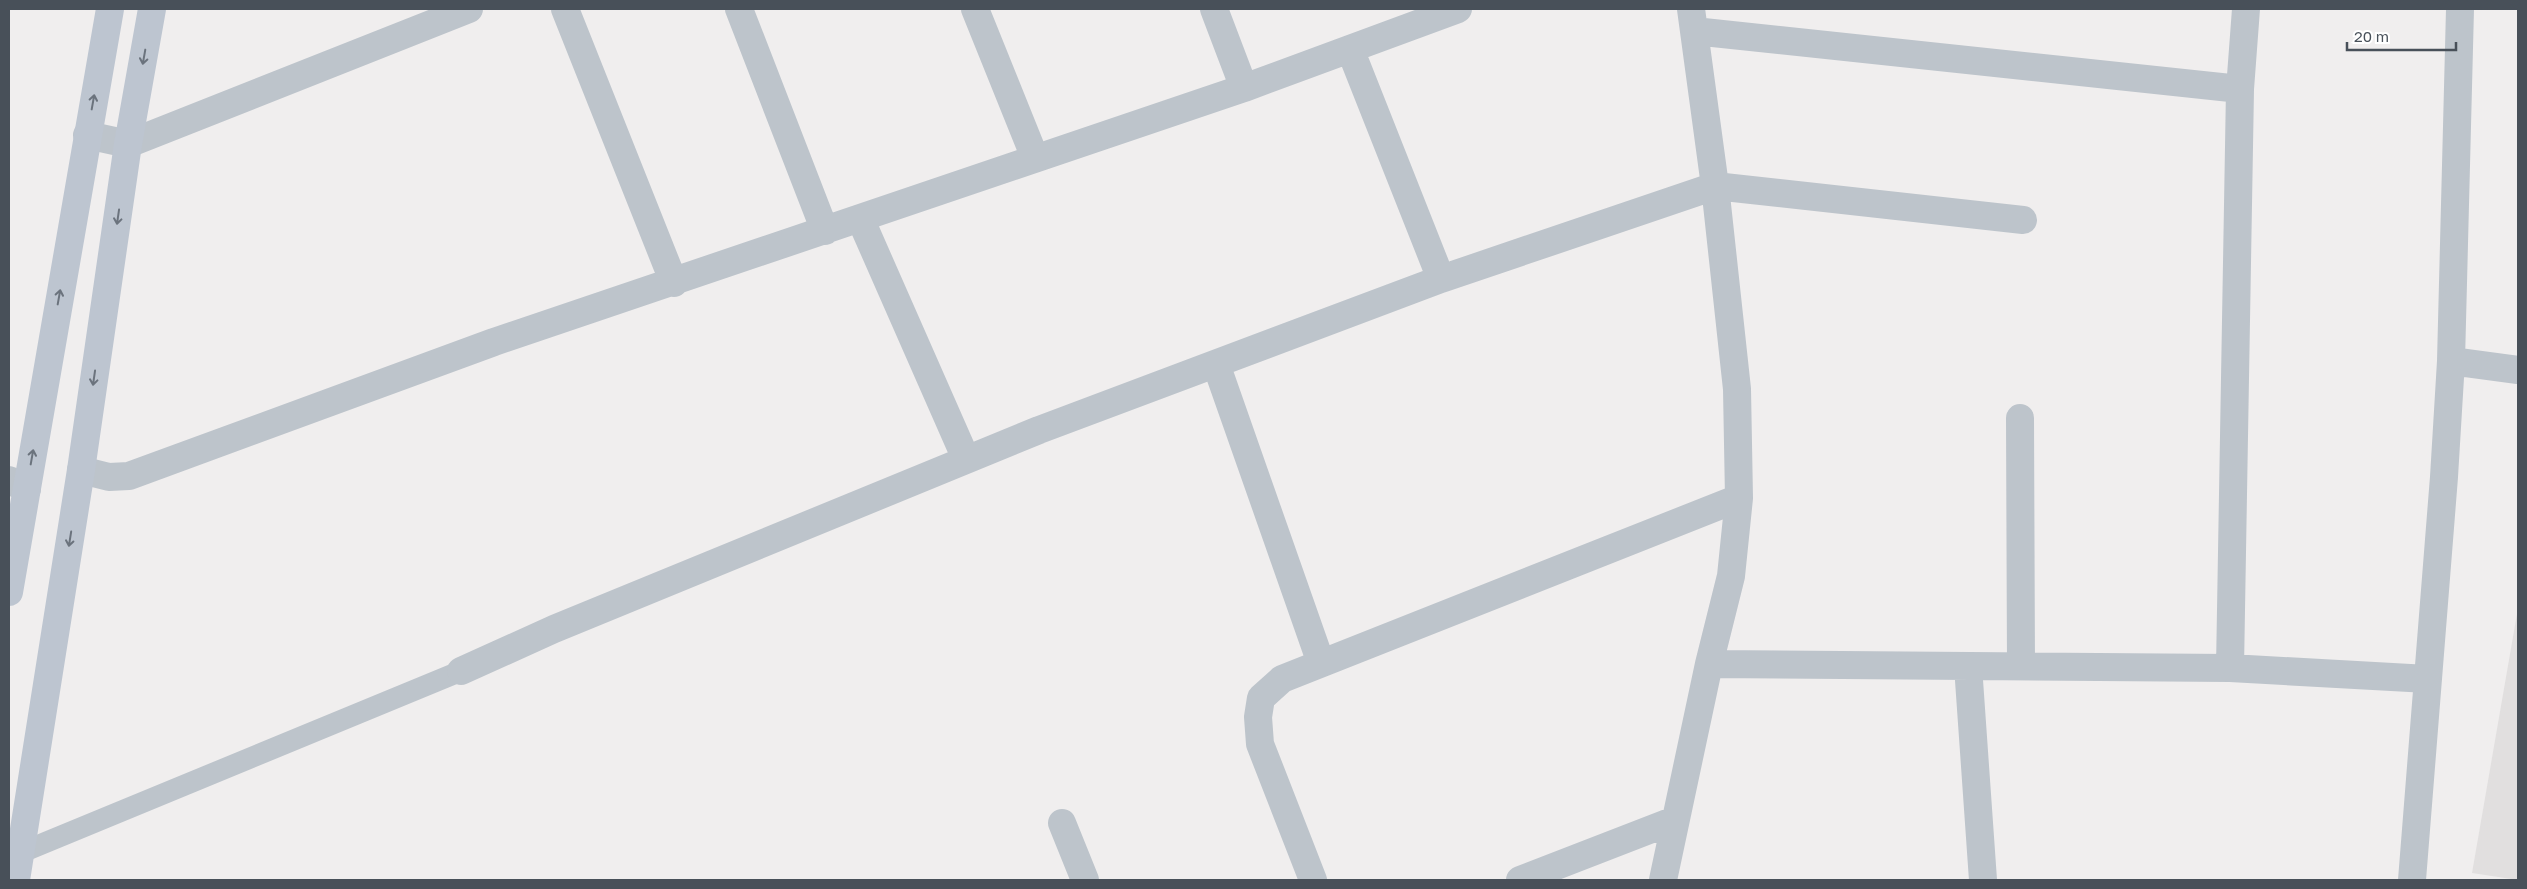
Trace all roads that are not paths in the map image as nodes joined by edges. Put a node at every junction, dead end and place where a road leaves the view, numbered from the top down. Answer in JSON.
{"nodes":[{"id":1,"x":110,"y":9,"type":"edge"},
{"id":2,"x":152,"y":9,"type":"edge"},
{"id":3,"x":469,"y":9,"type":"edge"},
{"id":4,"x":565,"y":9,"type":"edge"},
{"id":5,"x":739,"y":9,"type":"edge"},
{"id":6,"x":975,"y":9,"type":"edge"},
{"id":7,"x":1214,"y":9,"type":"edge"},
{"id":8,"x":1457,"y":9,"type":"edge"},
{"id":9,"x":2246,"y":9,"type":"edge"},
{"id":10,"x":2460,"y":9,"type":"edge"},
{"id":11,"x":1693,"y":20,"type":"edge"},
{"id":12,"x":1350,"y":49,"type":"junction"},
{"id":13,"x":1244,"y":88,"type":"junction"},
{"id":14,"x":2240,"y":89,"type":"junction"},
{"id":15,"x":87,"y":134,"type":"junction"},
{"id":16,"x":128,"y":144,"type":"junction"},
{"id":17,"x":1035,"y":158,"type":"junction"},
{"id":18,"x":1715,"y":186,"type":"junction"},
{"id":19,"x":860,"y":218,"type":"junction"},
{"id":20,"x":2022,"y":220,"type":"dead end"},
{"id":21,"x":825,"y":231,"type":"junction"},
{"id":22,"x":1441,"y":279,"type":"junction"},
{"id":23,"x":674,"y":283,"type":"junction"},
{"id":24,"x":2451,"y":361,"type":"junction"},
{"id":25,"x":1216,"y":364,"type":"junction"},
{"id":26,"x":2518,"y":370,"type":"edge"},
{"id":27,"x":2020,"y":418,"type":"dead end"},
{"id":28,"x":966,"y":459,"type":"junction"},
{"id":29,"x":81,"y":470,"type":"junction"},
{"id":30,"x":18,"y":484,"type":"edge"},
{"id":31,"x":1739,"y":498,"type":"junction"},
{"id":32,"x":9,"y":592,"type":"edge"},
{"id":33,"x":1321,"y":663,"type":"junction"},
{"id":34,"x":1709,"y":664,"type":"junction"},
{"id":35,"x":1968,"y":666,"type":"junction"},
{"id":36,"x":2021,"y":666,"type":"junction"},
{"id":37,"x":2230,"y":668,"type":"junction"},
{"id":38,"x":461,"y":672,"type":"joint"},
{"id":39,"x":2428,"y":679,"type":"junction"},
{"id":40,"x":1675,"y":820,"type":"junction"},
{"id":41,"x":1062,"y":823,"type":"dead end"},
{"id":42,"x":20,"y":853,"type":"junction"},
{"id":43,"x":16,"y":880,"type":"edge"},
{"id":44,"x":1085,"y":880,"type":"edge"},
{"id":45,"x":1312,"y":880,"type":"edge"},
{"id":46,"x":1520,"y":880,"type":"edge"},
{"id":47,"x":1663,"y":880,"type":"edge"},
{"id":48,"x":1983,"y":880,"type":"edge"},
{"id":49,"x":2412,"y":880,"type":"edge"}],
"edges":[{"from":15,"to":1,"type":"street","one_way":true},
{"from":2,"to":16,"type":"street","one_way":true},
{"from":3,"to":16,"type":"street"},
{"from":4,"to":23,"type":"street"},
{"from":5,"to":21,"type":"street"},
{"from":6,"to":17,"type":"street"},
{"from":7,"to":13,"type":"street"},
{"from":8,"to":12,"type":"street"},
{"from":9,"to":14,"type":"street"},
{"from":10,"to":24,"type":"street"},
{"from":11,"to":14,"type":"street"},
{"from":11,"to":18,"type":"street"},
{"from":12,"to":13,"type":"street"},
{"from":12,"to":22,"type":"street"},
{"from":13,"to":17,"type":"street"},
{"from":14,"to":37,"type":"street"},
{"from":15,"to":16,"type":"street"},
{"from":30,"to":15,"type":"street","one_way":true},
{"from":16,"to":29,"type":"street","one_way":true},
{"from":17,"to":19,"type":"street"},
{"from":18,"to":20,"type":"street"},
{"from":18,"to":22,"type":"street"},
{"from":18,"to":31,"type":"street"},
{"from":19,"to":21,"type":"street"},
{"from":19,"to":28,"type":"street"},
{"from":21,"to":23,"type":"street"},
{"from":22,"to":25,"type":"street"},
{"from":23,"to":29,"type":"street"},
{"from":24,"to":26,"type":"street"},
{"from":24,"to":39,"type":"street"},
{"from":25,"to":28,"type":"street"},
{"from":25,"to":33,"type":"street"},
{"from":27,"to":36,"type":"street"},
{"from":28,"to":38,"type":"street"},
{"from":29,"to":42,"type":"street","one_way":true},
{"from":30,"to":32,"type":"street"},
{"from":31,"to":33,"type":"street"},
{"from":31,"to":34,"type":"street"},
{"from":33,"to":45,"type":"street"},
{"from":34,"to":35,"type":"street"},
{"from":34,"to":40,"type":"street"},
{"from":35,"to":36,"type":"street"},
{"from":35,"to":48,"type":"street"},
{"from":36,"to":37,"type":"street"},
{"from":37,"to":39,"type":"street"},
{"from":38,"to":42,"type":"lane"},
{"from":39,"to":49,"type":"street"},
{"from":40,"to":46,"type":"street"},
{"from":40,"to":47,"type":"street"},
{"from":41,"to":44,"type":"street"},
{"from":42,"to":43,"type":"street"}]}
